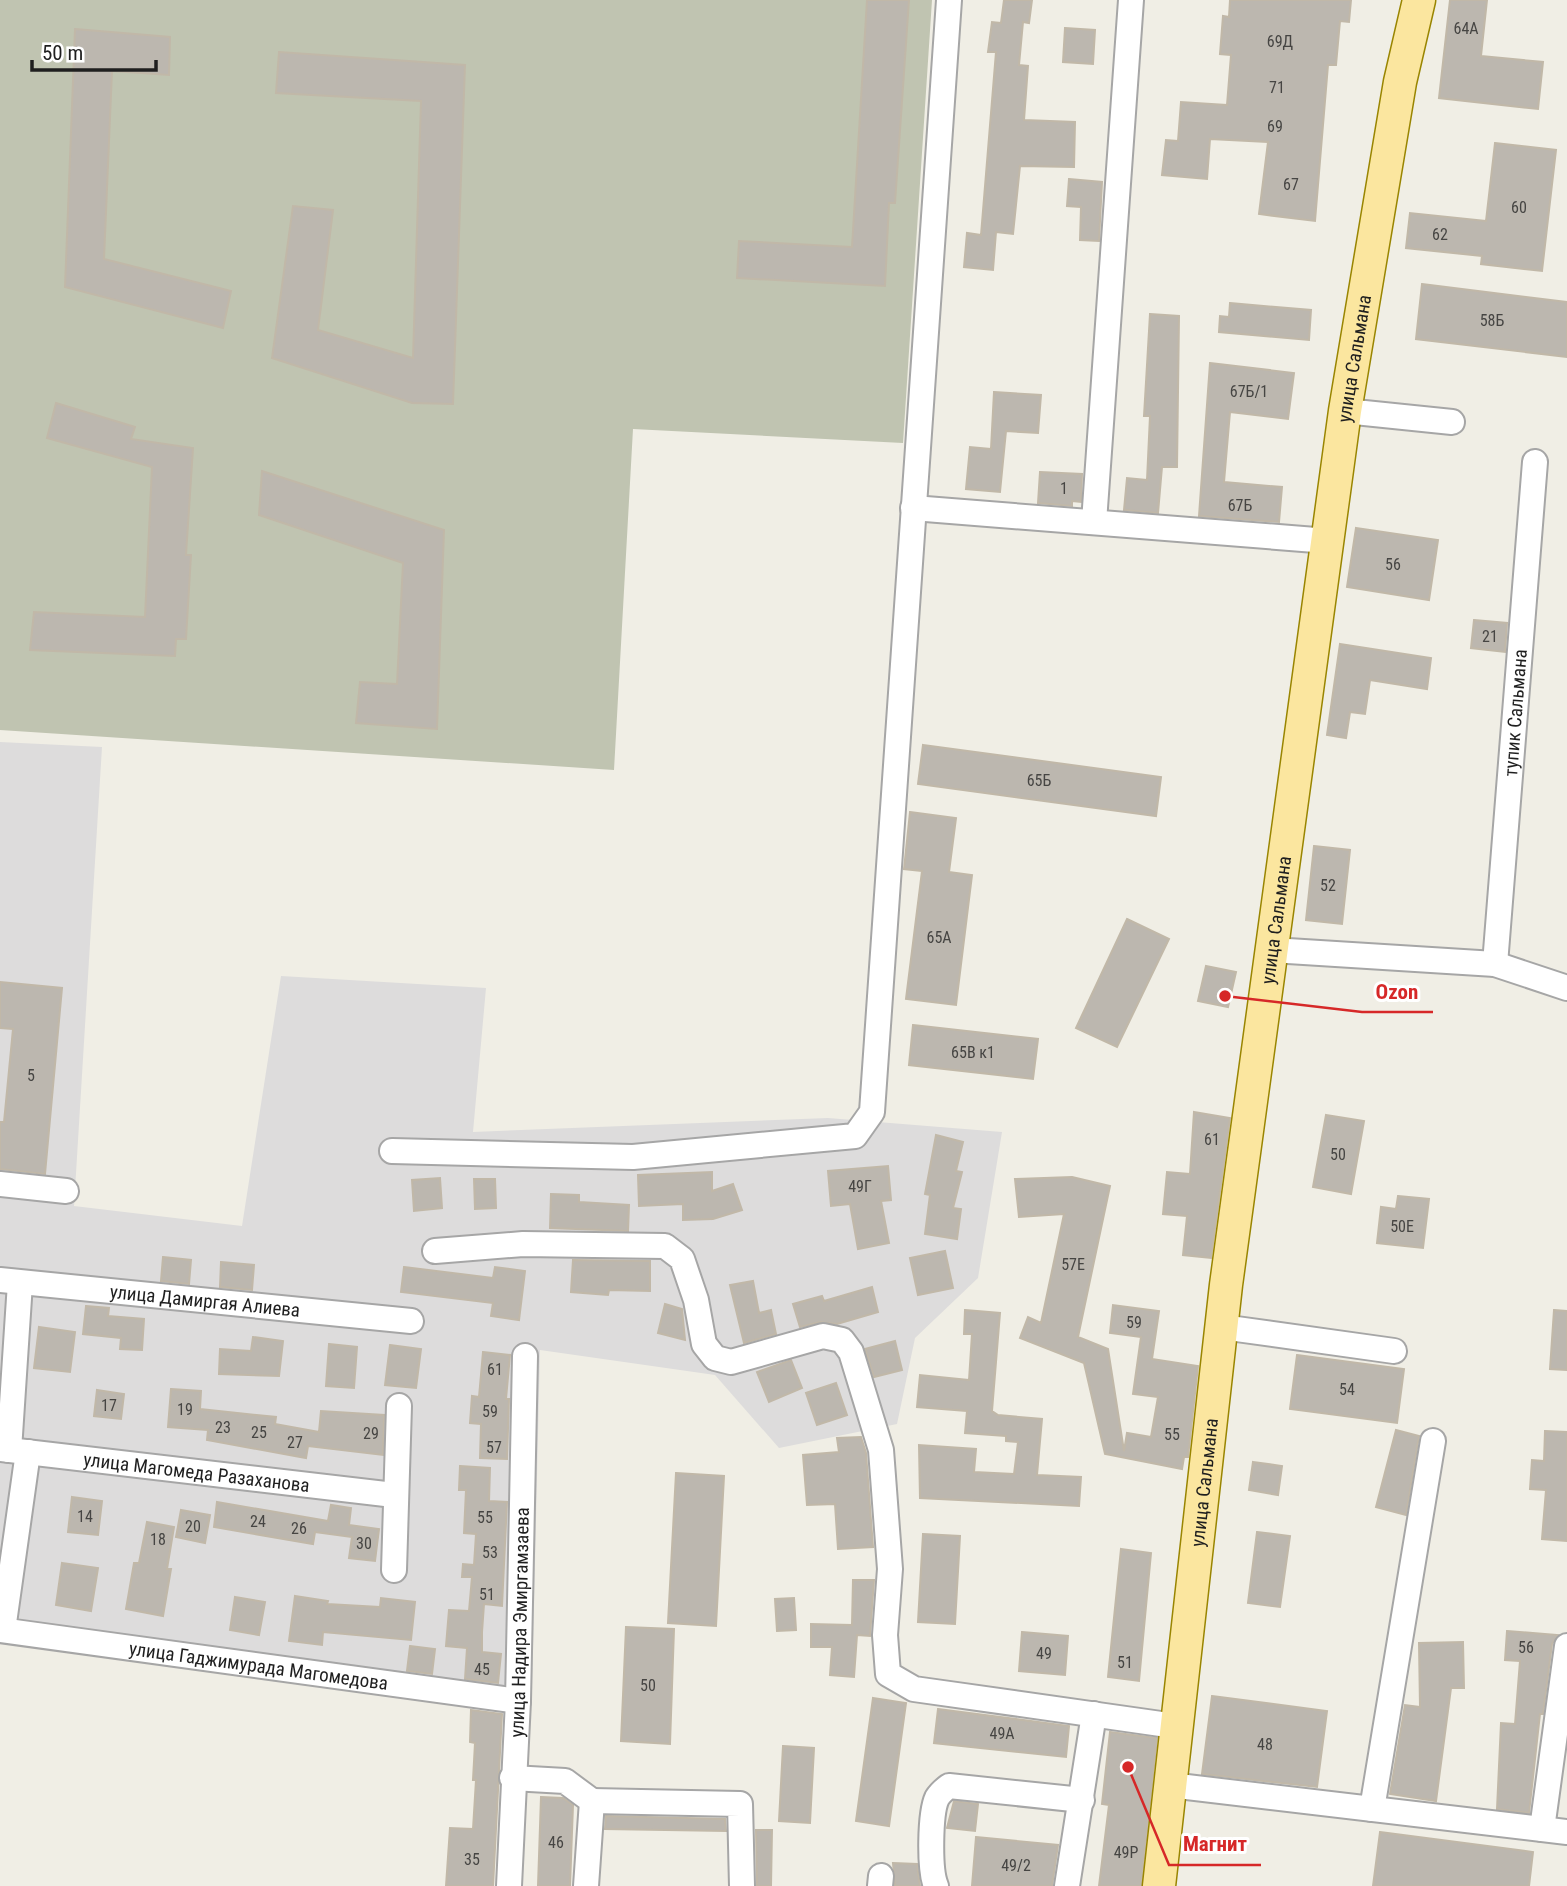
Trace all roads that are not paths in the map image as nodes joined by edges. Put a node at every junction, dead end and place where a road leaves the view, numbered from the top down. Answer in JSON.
{"nodes":[{"id":1,"x":949,"y":0,"type":"edge"},
{"id":2,"x":1131,"y":0,"type":"edge"},
{"id":3,"x":1419,"y":0,"type":"edge"},
{"id":4,"x":1345,"y":411,"type":"junction"},
{"id":5,"x":1452,"y":422,"type":"dead end"},
{"id":6,"x":1535,"y":462,"type":"dead end"},
{"id":7,"x":913,"y":508,"type":"junction"},
{"id":8,"x":1094,"y":522,"type":"junction"},
{"id":9,"x":1328,"y":541,"type":"junction"},
{"id":10,"x":1272,"y":950,"type":"junction"},
{"id":11,"x":1495,"y":964,"type":"junction"},
{"id":12,"x":1567,"y":988,"type":"edge"},
{"id":13,"x":392,"y":1151,"type":"dead end"},
{"id":14,"x":0,"y":1184,"type":"edge"},
{"id":15,"x":66,"y":1191,"type":"dead end"},
{"id":16,"x":435,"y":1251,"type":"dead end"},
{"id":17,"x":10,"y":1281,"type":"edge"},
{"id":18,"x":411,"y":1321,"type":"dead end"},
{"id":19,"x":1222,"y":1327,"type":"junction"},
{"id":20,"x":1394,"y":1351,"type":"dead end"},
{"id":21,"x":525,"y":1356,"type":"dead end"},
{"id":22,"x":399,"y":1406,"type":"dead end"},
{"id":23,"x":1433,"y":1441,"type":"dead end"},
{"id":24,"x":12,"y":1451,"type":"edge"},
{"id":25,"x":394,"y":1495,"type":"junction"},
{"id":26,"x":394,"y":1570,"type":"dead end"},
{"id":27,"x":2,"y":1630,"type":"edge"},
{"id":28,"x":1567,"y":1646,"type":"edge"},
{"id":29,"x":518,"y":1701,"type":"junction"},
{"id":30,"x":1094,"y":1714,"type":"junction"},
{"id":31,"x":1175,"y":1726,"type":"junction"},
{"id":32,"x":512,"y":1778,"type":"junction"},
{"id":33,"x":1170,"y":1785,"type":"junction"},
{"id":34,"x":1082,"y":1800,"type":"junction"},
{"id":35,"x":592,"y":1801,"type":"junction"},
{"id":36,"x":1373,"y":1809,"type":"junction"},
{"id":37,"x":1542,"y":1829,"type":"junction"},
{"id":38,"x":1567,"y":1832,"type":"edge"},
{"id":39,"x":509,"y":1886,"type":"edge"},
{"id":40,"x":586,"y":1886,"type":"edge"},
{"id":41,"x":742,"y":1886,"type":"edge"},
{"id":42,"x":936,"y":1886,"type":"edge"},
{"id":43,"x":1067,"y":1886,"type":"edge"},
{"id":44,"x":1159,"y":1886,"type":"edge"}],
"edges":[{"from":1,"to":7,"type":"street"},
{"from":2,"to":8,"type":"street"},
{"from":3,"to":4,"type":"main road","name":"улица Сальмана"},
{"from":4,"to":5,"type":"street"},
{"from":4,"to":9,"type":"main road","name":"улица Сальмана"},
{"from":6,"to":11,"type":"street","name":"тупик Сальмана"},
{"from":7,"to":8,"type":"street"},
{"from":7,"to":13,"type":"street"},
{"from":8,"to":9,"type":"street"},
{"from":9,"to":10,"type":"main road","name":"улица Сальмана"},
{"from":10,"to":11,"type":"street"},
{"from":10,"to":19,"type":"main road","name":"улица Сальмана"},
{"from":11,"to":12,"type":"street"},
{"from":14,"to":15,"type":"street"},
{"from":16,"to":30,"type":"street"},
{"from":17,"to":18,"type":"street","name":"улица Дамиргая Алиева"},
{"from":17,"to":24,"type":"street"},
{"from":19,"to":20,"type":"street"},
{"from":19,"to":31,"type":"main road","name":"улица Сальмана"},
{"from":21,"to":29,"type":"street","name":"улица Надира Эмиргамзаева"},
{"from":22,"to":25,"type":"street"},
{"from":23,"to":36,"type":"street"},
{"from":24,"to":25,"type":"street","name":"улица Магомеда Разаханова"},
{"from":24,"to":27,"type":"street"},
{"from":25,"to":26,"type":"street"},
{"from":27,"to":29,"type":"street","name":"улица Гаджимурада Магомедова"},
{"from":28,"to":37,"type":"street"},
{"from":29,"to":32,"type":"street","name":"улица Надира Эмиргамзаева"},
{"from":30,"to":31,"type":"street"},
{"from":30,"to":34,"type":"street"},
{"from":31,"to":33,"type":"main road","name":"улица Сальмана"},
{"from":32,"to":35,"type":"street"},
{"from":32,"to":39,"type":"street","name":"улица Надира Эмиргамзаева"},
{"from":33,"to":36,"type":"street"},
{"from":33,"to":44,"type":"main road","name":"улица Сальмана"},
{"from":34,"to":42,"type":"street"},
{"from":34,"to":43,"type":"street"},
{"from":35,"to":40,"type":"street"},
{"from":35,"to":41,"type":"street"},
{"from":36,"to":37,"type":"street"},
{"from":37,"to":38,"type":"street"}]}
